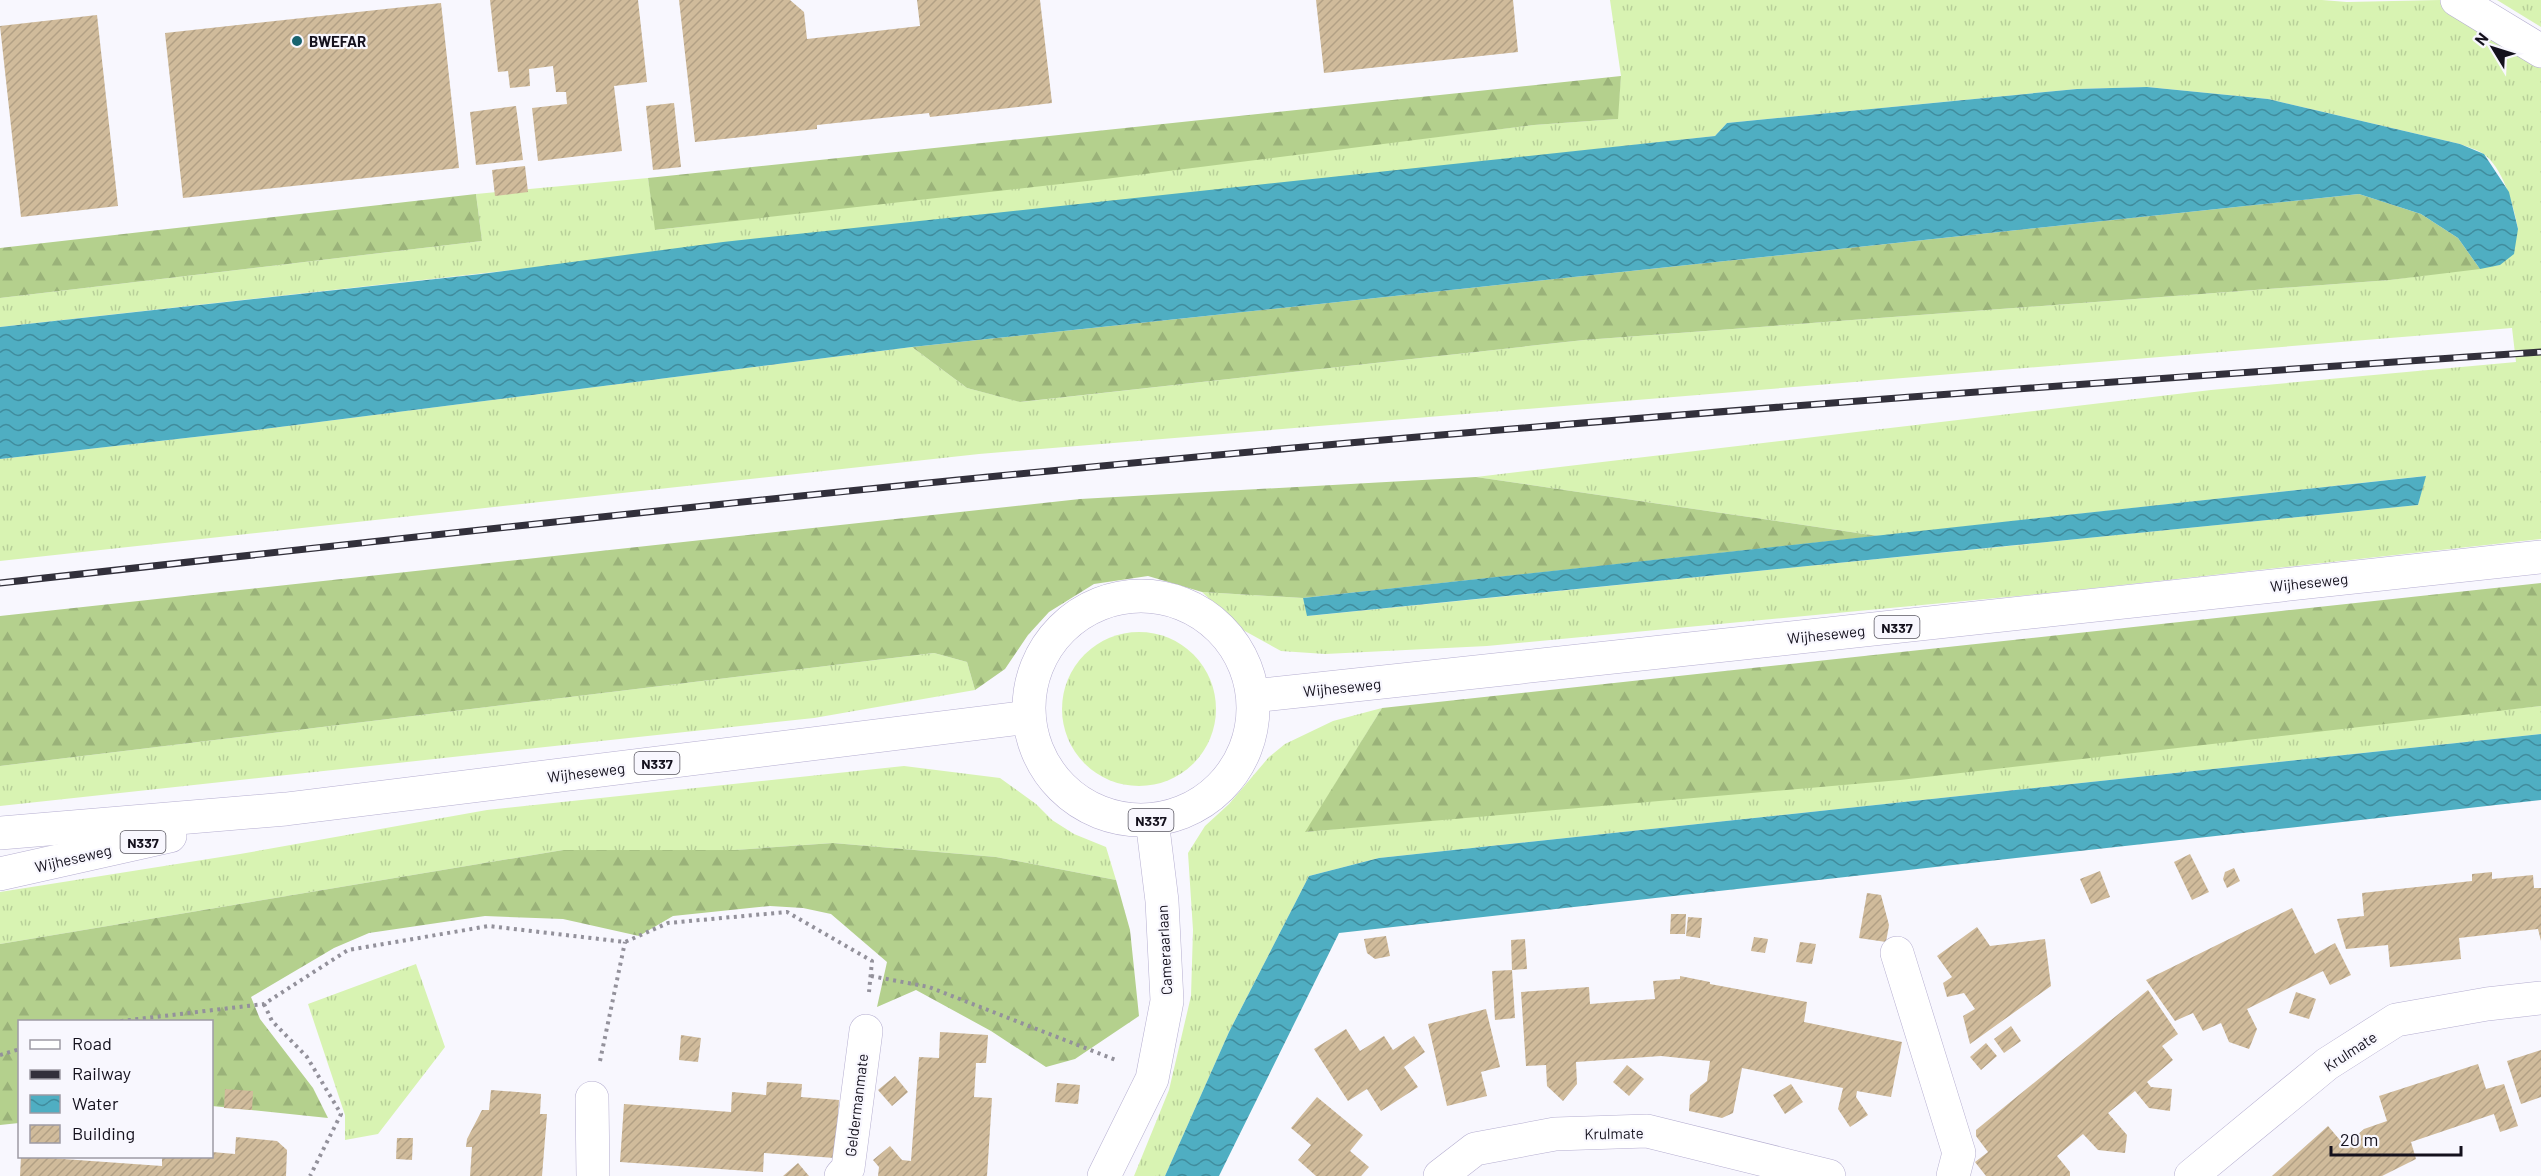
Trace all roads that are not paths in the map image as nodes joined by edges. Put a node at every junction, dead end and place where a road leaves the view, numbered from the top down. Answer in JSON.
{"nodes":[{"id":1,"x":2457,"y":0,"type":"edge"},
{"id":2,"x":2541,"y":51,"type":"edge"},
{"id":3,"x":2541,"y":557,"type":"edge"},
{"id":4,"x":1253,"y":696,"type":"junction"},
{"id":5,"x":1029,"y":717,"type":"junction"},
{"id":6,"x":286,"y":809,"type":"junction"},
{"id":7,"x":1152,"y":820,"type":"junction"},
{"id":8,"x":0,"y":833,"type":"edge"},
{"id":9,"x":0,"y":874,"type":"edge"},
{"id":10,"x":1897,"y":953,"type":"dead end"},
{"id":11,"x":2541,"y":998,"type":"edge"},
{"id":12,"x":866,"y":1031,"type":"road end"},
{"id":13,"x":591,"y":1098,"type":"road end"},
{"id":14,"x":593,"y":1176,"type":"edge"},
{"id":15,"x":841,"y":1176,"type":"edge"},
{"id":16,"x":1104,"y":1176,"type":"edge"},
{"id":17,"x":1440,"y":1176,"type":"edge"},
{"id":18,"x":1829,"y":1176,"type":"edge"},
{"id":19,"x":1953,"y":1176,"type":"edge"},
{"id":20,"x":2191,"y":1176,"type":"edge"}],
"edges":[{"from":1,"to":2,"type":"main road"},
{"from":3,"to":4,"type":"main road","name":"Wijheseweg","number":"N337"},
{"from":4,"to":5,"type":"main road","number":"N337"},
{"from":4,"to":7,"type":"main road","number":"N337"},
{"from":5,"to":6,"type":"main road","name":"Wijheseweg","number":"N337"},
{"from":5,"to":7,"type":"main road","number":"N337"},
{"from":6,"to":8,"type":"main road","name":"Wijheseweg","number":"N337"},
{"from":6,"to":9,"type":"main road","name":"Wijheseweg","number":"N337"},
{"from":7,"to":16,"type":"main road","name":"Cameraarlaan"},
{"from":10,"to":19,"type":"main road"},
{"from":11,"to":20,"type":"main road","name":"Krulmate"},
{"from":12,"to":15,"type":"main road","name":"Geldermanmate"},
{"from":13,"to":14,"type":"main road"},
{"from":17,"to":18,"type":"main road","name":"Krulmate"}]}
